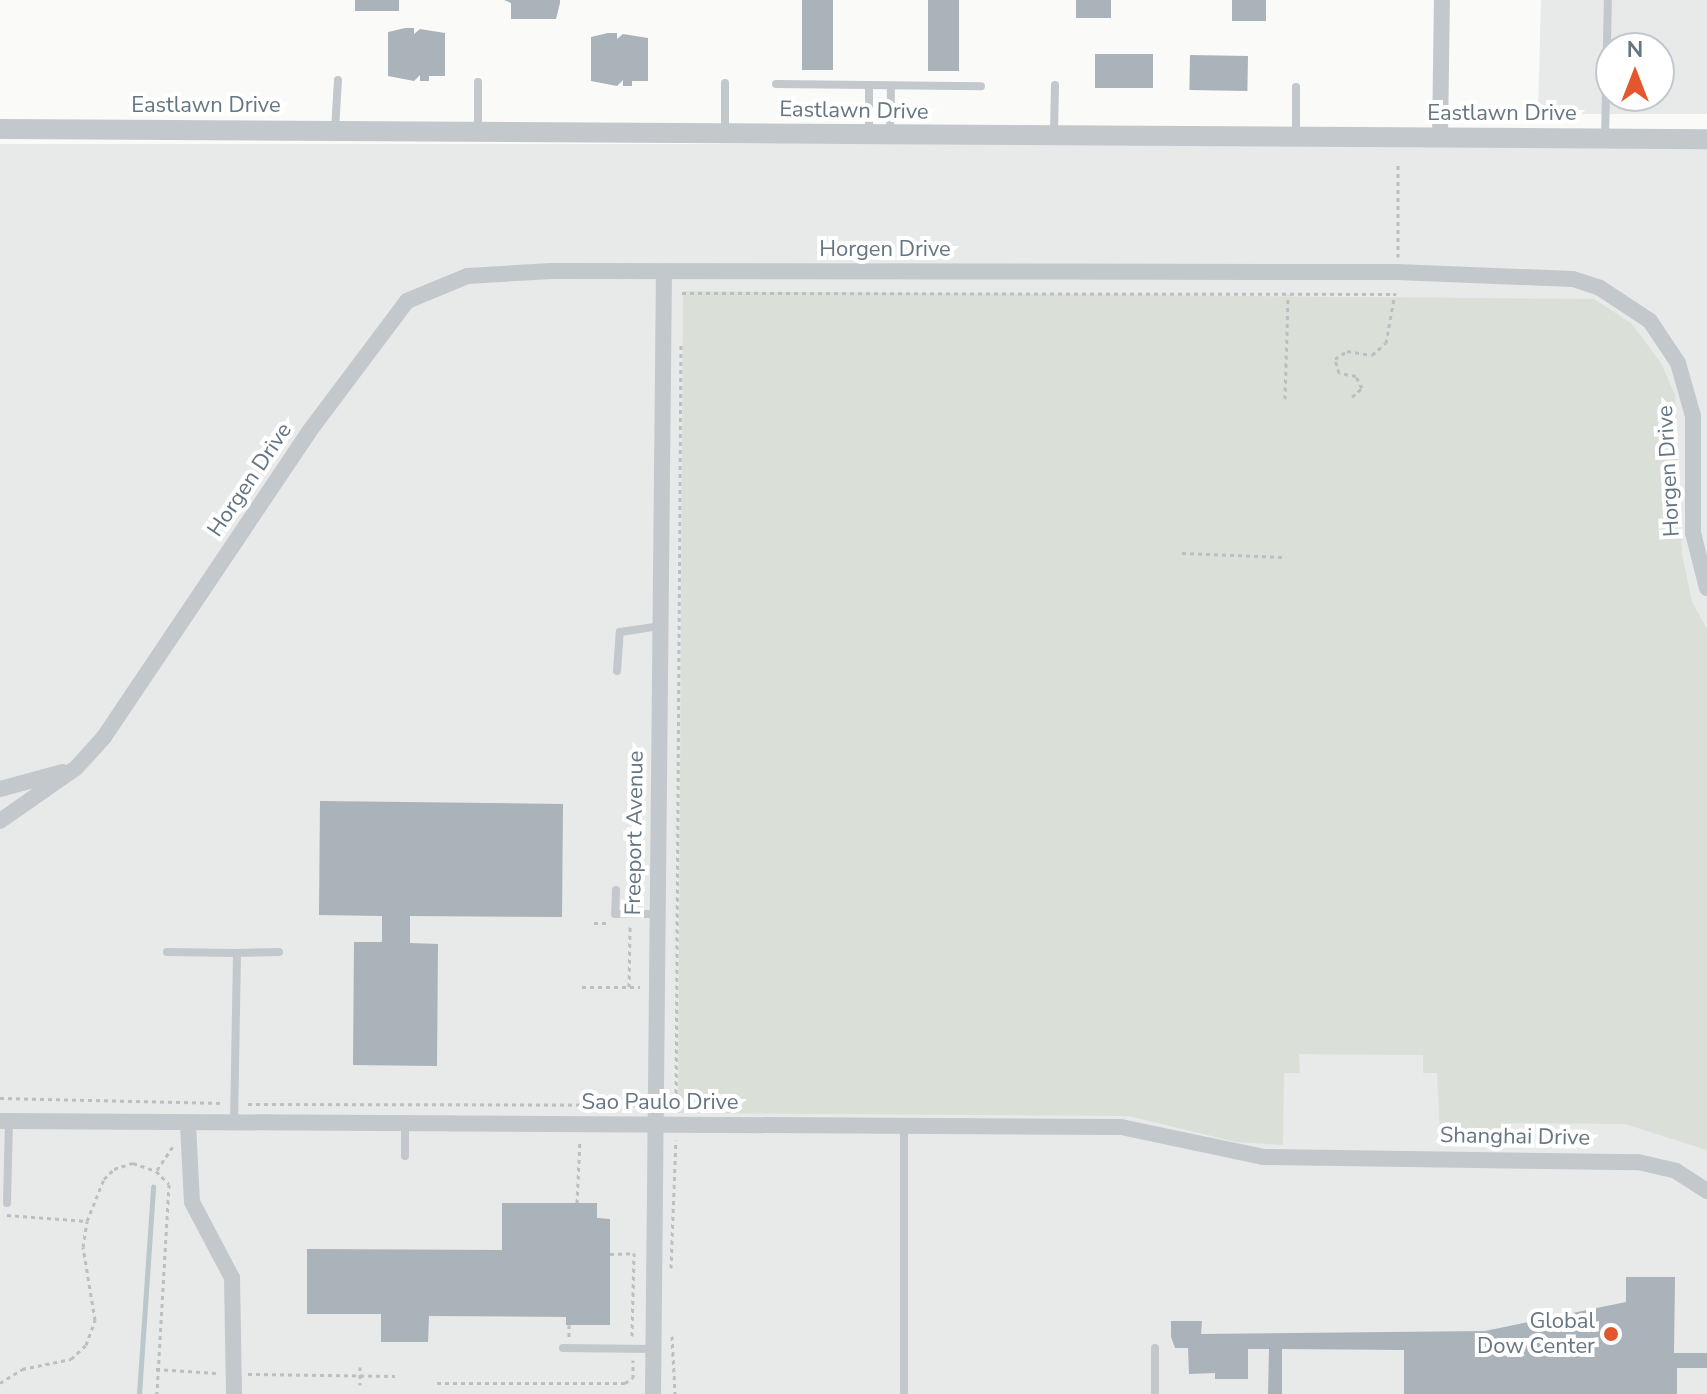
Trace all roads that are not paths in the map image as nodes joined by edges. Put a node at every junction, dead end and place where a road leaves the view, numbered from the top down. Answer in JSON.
{"nodes":[{"id":1,"x":1442,"y":0,"type":"edge"},
{"id":2,"x":1608,"y":0,"type":"edge"},
{"id":3,"x":338,"y":80,"type":"dead end"},
{"id":4,"x":478,"y":82,"type":"dead end"},
{"id":5,"x":725,"y":83,"type":"dead end"},
{"id":6,"x":776,"y":84,"type":"dead end"},
{"id":7,"x":869,"y":85,"type":"junction"},
{"id":8,"x":1055,"y":85,"type":"dead end"},
{"id":9,"x":891,"y":86,"type":"junction"},
{"id":10,"x":981,"y":86,"type":"dead end"},
{"id":11,"x":1296,"y":87,"type":"dead end"},
{"id":12,"x":0,"y":129,"type":"edge"},
{"id":13,"x":335,"y":131,"type":"junction"},
{"id":14,"x":478,"y":131,"type":"junction"},
{"id":15,"x":725,"y":133,"type":"junction"},
{"id":16,"x":879,"y":135,"type":"junction"},
{"id":17,"x":1054,"y":137,"type":"junction"},
{"id":18,"x":1440,"y":138,"type":"junction"},
{"id":19,"x":1296,"y":139,"type":"junction"},
{"id":20,"x":1605,"y":139,"type":"junction"},
{"id":21,"x":1707,"y":139,"type":"edge"},
{"id":22,"x":664,"y":272,"type":"junction"},
{"id":23,"x":1707,"y":588,"type":"edge"},
{"id":24,"x":660,"y":626,"type":"junction"},
{"id":25,"x":617,"y":671,"type":"dead end"},
{"id":26,"x":76,"y":768,"type":"junction"},
{"id":27,"x":0,"y":789,"type":"edge"},
{"id":28,"x":0,"y":821,"type":"edge"},
{"id":29,"x":616,"y":890,"type":"dead end"},
{"id":30,"x":656,"y":914,"type":"junction"},
{"id":31,"x":167,"y":952,"type":"dead end"},
{"id":32,"x":279,"y":952,"type":"dead end"},
{"id":33,"x":237,"y":953,"type":"junction"},
{"id":34,"x":4,"y":1121,"type":"edge"},
{"id":35,"x":188,"y":1124,"type":"junction"},
{"id":36,"x":234,"y":1124,"type":"junction"},
{"id":37,"x":405,"y":1124,"type":"junction"},
{"id":38,"x":655,"y":1125,"type":"junction"},
{"id":39,"x":904,"y":1127,"type":"junction"},
{"id":40,"x":405,"y":1156,"type":"dead end"},
{"id":41,"x":1316,"y":1158,"type":"joint"},
{"id":42,"x":1707,"y":1191,"type":"edge"},
{"id":43,"x":7,"y":1203,"type":"road end"},
{"id":44,"x":563,"y":1348,"type":"dead end"},
{"id":45,"x":1155,"y":1348,"type":"dead end"},
{"id":46,"x":653,"y":1349,"type":"junction"},
{"id":47,"x":234,"y":1394,"type":"edge"},
{"id":48,"x":653,"y":1394,"type":"edge"},
{"id":49,"x":904,"y":1394,"type":"edge"},
{"id":50,"x":1155,"y":1394,"type":"edge"}],
"edges":[{"from":1,"to":18,"type":"street"},
{"from":2,"to":20,"type":"lane"},
{"from":3,"to":13,"type":"lane"},
{"from":4,"to":14,"type":"lane"},
{"from":5,"to":15,"type":"lane"},
{"from":6,"to":7,"type":"lane"},
{"from":7,"to":9,"type":"lane"},
{"from":7,"to":16,"type":"lane"},
{"from":8,"to":17,"type":"lane"},
{"from":9,"to":10,"type":"lane"},
{"from":9,"to":16,"type":"lane"},
{"from":11,"to":19,"type":"lane"},
{"from":12,"to":13,"type":"street","name":"Eastlawn Drive"},
{"from":13,"to":14,"type":"street","name":"Eastlawn Drive"},
{"from":14,"to":15,"type":"street","name":"Eastlawn Drive"},
{"from":15,"to":16,"type":"street","name":"Eastlawn Drive"},
{"from":16,"to":17,"type":"street","name":"Eastlawn Drive"},
{"from":17,"to":19,"type":"street","name":"Eastlawn Drive"},
{"from":18,"to":19,"type":"street","name":"Eastlawn Drive"},
{"from":18,"to":20,"type":"street","name":"Eastlawn Drive"},
{"from":20,"to":21,"type":"street","name":"Eastlawn Drive"},
{"from":22,"to":23,"type":"street","name":"Horgen Drive"},
{"from":22,"to":24,"type":"street","name":"Freeport Avenue"},
{"from":22,"to":26,"type":"street","name":"Horgen Drive"},
{"from":24,"to":25,"type":"lane"},
{"from":24,"to":30,"type":"street","name":"Freeport Avenue"},
{"from":26,"to":27,"type":"street"},
{"from":26,"to":28,"type":"street","name":"Horgen Drive"},
{"from":29,"to":30,"type":"lane"},
{"from":30,"to":38,"type":"street","name":"Freeport Avenue"},
{"from":31,"to":33,"type":"lane"},
{"from":32,"to":33,"type":"lane"},
{"from":33,"to":36,"type":"lane"},
{"from":34,"to":35,"type":"street","name":"Sao Paulo Drive"},
{"from":34,"to":43,"type":"lane"},
{"from":35,"to":36,"type":"street","name":"Sao Paulo Drive"},
{"from":35,"to":47,"type":"street"},
{"from":36,"to":37,"type":"street","name":"Sao Paulo Drive"},
{"from":37,"to":38,"type":"street","name":"Sao Paulo Drive"},
{"from":37,"to":40,"type":"lane"},
{"from":38,"to":39,"type":"street","name":"Sao Paulo Drive"},
{"from":38,"to":46,"type":"street","name":"Freeport Avenue"},
{"from":39,"to":41,"type":"street","name":"Sao Paulo Drive"},
{"from":39,"to":49,"type":"lane"},
{"from":41,"to":42,"type":"street","name":"Shanghai Drive"},
{"from":44,"to":46,"type":"lane"},
{"from":45,"to":50,"type":"lane"},
{"from":46,"to":48,"type":"street","name":"Freeport Avenue"}]}
